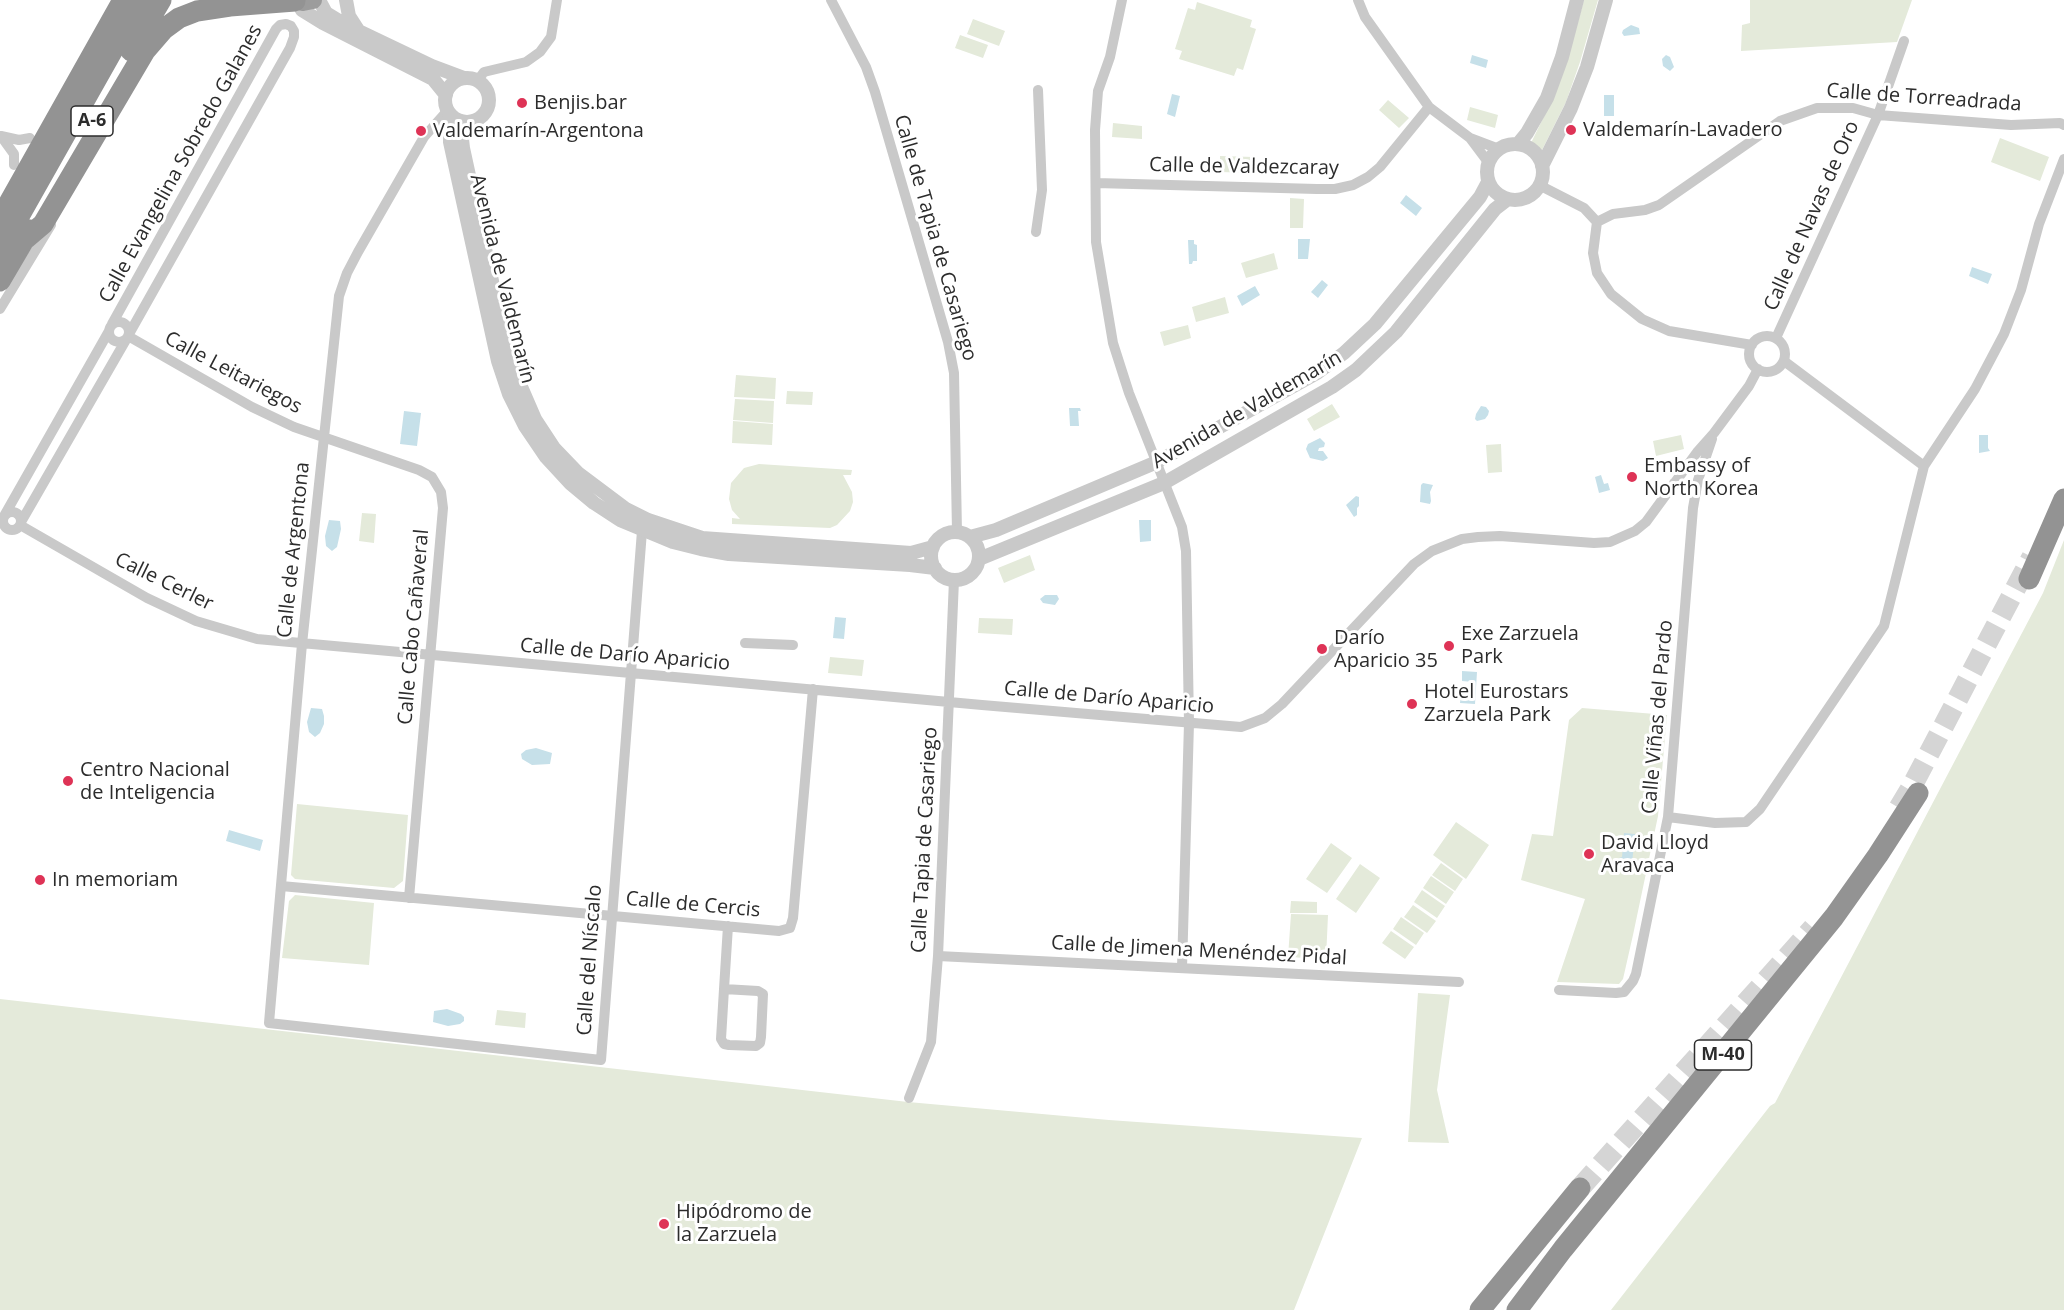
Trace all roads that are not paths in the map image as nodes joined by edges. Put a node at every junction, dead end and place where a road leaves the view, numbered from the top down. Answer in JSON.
{"nodes":[{"id":1,"x":108,"y":0,"type":"edge"},
{"id":2,"x":123,"y":0,"type":"edge"},
{"id":3,"x":141,"y":0,"type":"edge"},
{"id":4,"x":161,"y":0,"type":"edge"},
{"id":5,"x":319,"y":0,"type":"edge"},
{"id":6,"x":346,"y":0,"type":"edge"},
{"id":7,"x":556,"y":0,"type":"edge"},
{"id":8,"x":831,"y":0,"type":"edge"},
{"id":9,"x":1122,"y":0,"type":"edge"},
{"id":10,"x":1358,"y":0,"type":"edge"},
{"id":11,"x":1577,"y":0,"type":"edge"},
{"id":12,"x":1606,"y":0,"type":"edge"},
{"id":13,"x":298,"y":3,"type":"edge"},
{"id":14,"x":358,"y":30,"type":"junction"},
{"id":15,"x":1904,"y":41,"type":"dead end"},
{"id":16,"x":471,"y":79,"type":"junction"},
{"id":17,"x":1038,"y":90,"type":"dead end"},
{"id":18,"x":446,"y":95,"type":"junction"},
{"id":19,"x":1429,"y":107,"type":"junction"},
{"id":20,"x":449,"y":112,"type":"junction"},
{"id":21,"x":1878,"y":114,"type":"junction"},
{"id":22,"x":470,"y":122,"type":"junction"},
{"id":23,"x":2064,"y":125,"type":"edge"},
{"id":24,"x":1,"y":136,"type":"edge"},
{"id":25,"x":30,"y":138,"type":"junction"},
{"id":26,"x":1470,"y":138,"type":"junction"},
{"id":27,"x":1518,"y":144,"type":"junction"},
{"id":28,"x":1499,"y":149,"type":"junction"},
{"id":29,"x":2064,"y":159,"type":"edge"},
{"id":30,"x":1488,"y":162,"type":"junction"},
{"id":31,"x":14,"y":165,"type":"junction"},
{"id":32,"x":1542,"y":166,"type":"junction"},
{"id":33,"x":1488,"y":182,"type":"junction"},
{"id":34,"x":1096,"y":183,"type":"junction"},
{"id":35,"x":1539,"y":185,"type":"junction"},
{"id":36,"x":0,"y":191,"type":"edge"},
{"id":37,"x":1508,"y":199,"type":"junction"},
{"id":38,"x":0,"y":219,"type":"edge"},
{"id":39,"x":1597,"y":222,"type":"junction"},
{"id":40,"x":1036,"y":232,"type":"dead end"},
{"id":41,"x":23,"y":241,"type":"junction"},
{"id":42,"x":0,"y":250,"type":"edge"},
{"id":43,"x":0,"y":281,"type":"edge"},
{"id":44,"x":0,"y":309,"type":"edge"},
{"id":45,"x":110,"y":328,"type":"junction"},
{"id":46,"x":128,"y":336,"type":"junction"},
{"id":47,"x":1776,"y":338,"type":"junction"},
{"id":48,"x":1752,"y":345,"type":"junction"},
{"id":49,"x":1784,"y":361,"type":"junction"},
{"id":50,"x":1758,"y":369,"type":"junction"},
{"id":51,"x":1714,"y":433,"type":"junction"},
{"id":52,"x":323,"y":438,"type":"junction"},
{"id":53,"x":1157,"y":462,"type":"junction"},
{"id":54,"x":1924,"y":466,"type":"junction"},
{"id":55,"x":1683,"y":471,"type":"junction"},
{"id":56,"x":1698,"y":480,"type":"junction"},
{"id":57,"x":1164,"y":483,"type":"junction"},
{"id":58,"x":1674,"y":483,"type":"junction"},
{"id":59,"x":1696,"y":493,"type":"junction"},
{"id":60,"x":2064,"y":498,"type":"edge"},
{"id":61,"x":4,"y":516,"type":"joint"},
{"id":62,"x":21,"y":524,"type":"junction"},
{"id":63,"x":642,"y":531,"type":"junction"},
{"id":64,"x":964,"y":534,"type":"junction"},
{"id":65,"x":933,"y":547,"type":"junction"},
{"id":66,"x":979,"y":559,"type":"junction"},
{"id":67,"x":935,"y":568,"type":"junction"},
{"id":68,"x":2029,"y":579,"type":"tunnel mouth"},
{"id":69,"x":954,"y":580,"type":"junction"},
{"id":70,"x":745,"y":643,"type":"dead end"},
{"id":71,"x":302,"y":644,"type":"junction"},
{"id":72,"x":793,"y":645,"type":"dead end"},
{"id":73,"x":430,"y":655,"type":"junction"},
{"id":74,"x":631,"y":673,"type":"junction"},
{"id":75,"x":813,"y":689,"type":"junction"},
{"id":76,"x":949,"y":702,"type":"junction"},
{"id":77,"x":1189,"y":723,"type":"junction"},
{"id":78,"x":1918,"y":793,"type":"tunnel mouth"},
{"id":79,"x":1668,"y":817,"type":"junction"},
{"id":80,"x":281,"y":886,"type":"junction"},
{"id":81,"x":409,"y":898,"type":"junction"},
{"id":82,"x":612,"y":916,"type":"junction"},
{"id":83,"x":728,"y":926,"type":"junction"},
{"id":84,"x":938,"y":956,"type":"junction"},
{"id":85,"x":1182,"y":968,"type":"junction"},
{"id":86,"x":1459,"y":982,"type":"dead end"},
{"id":87,"x":724,"y":989,"type":"junction"},
{"id":88,"x":1559,"y":990,"type":"dead end"},
{"id":89,"x":269,"y":1023,"type":"joint"},
{"id":90,"x":909,"y":1098,"type":"dead end"},
{"id":91,"x":1580,"y":1188,"type":"tunnel mouth"},
{"id":92,"x":1480,"y":1310,"type":"edge"},
{"id":93,"x":1517,"y":1310,"type":"edge"}],
"edges":[{"from":1,"to":25,"type":"highway"},
{"from":2,"to":38,"type":"highway","number":"A-6"},
{"from":3,"to":42,"type":"highway"},
{"from":4,"to":41,"type":"highway","number":"A-6"},
{"from":5,"to":14,"type":"street"},
{"from":6,"to":14,"type":"street"},
{"from":7,"to":16,"type":"street"},
{"from":8,"to":64,"type":"street","name":"Calle de Tapia de Casariego"},
{"from":9,"to":34,"type":"street"},
{"from":10,"to":19,"type":"street"},
{"from":11,"to":27,"type":"street"},
{"from":12,"to":32,"type":"street"},
{"from":13,"to":18,"type":"street"},
{"from":13,"to":41,"type":"highway"},
{"from":13,"to":44,"type":"street"},
{"from":14,"to":16,"type":"street"},
{"from":15,"to":21,"type":"street","name":"Calle de Navas de Oro"},
{"from":16,"to":18,"type":"street"},
{"from":16,"to":22,"type":"street"},
{"from":17,"to":40,"type":"street"},
{"from":18,"to":20,"type":"street"},
{"from":19,"to":26,"type":"street"},
{"from":19,"to":34,"type":"street","name":"Calle de Valdezcaray"},
{"from":20,"to":22,"type":"street"},
{"from":20,"to":52,"type":"street","name":"Calle de Argentona"},
{"from":20,"to":63,"type":"street","name":"Avenida de Valdemarín"},
{"from":21,"to":23,"type":"street","name":"Calle de Torreadrada"},
{"from":21,"to":39,"type":"street","name":"Calle de Torreadrada"},
{"from":21,"to":47,"type":"street","name":"Calle de Navas de Oro"},
{"from":22,"to":65,"type":"street","name":"Avenida de Valdemarín"},
{"from":24,"to":25,"type":"street"},
{"from":24,"to":31,"type":"street"},
{"from":25,"to":31,"type":"highway"},
{"from":26,"to":28,"type":"street"},
{"from":26,"to":30,"type":"street"},
{"from":27,"to":28,"type":"street"},
{"from":27,"to":32,"type":"street"},
{"from":28,"to":30,"type":"street"},
{"from":29,"to":54,"type":"street"},
{"from":30,"to":33,"type":"street"},
{"from":31,"to":36,"type":"highway"},
{"from":32,"to":35,"type":"street"},
{"from":33,"to":37,"type":"street"},
{"from":33,"to":53,"type":"street","name":"Avenida de Valdemarín"},
{"from":34,"to":53,"type":"street"},
{"from":35,"to":37,"type":"street"},
{"from":35,"to":39,"type":"street"},
{"from":37,"to":57,"type":"street","name":"Avenida de Valdemarín"},
{"from":39,"to":48,"type":"street"},
{"from":41,"to":43,"type":"highway","number":"A-6"},
{"from":45,"to":46,"type":"street"},
{"from":45,"to":46,"type":"street"},
{"from":45,"to":46,"type":"street","name":"Calle Evangelina Sobredo Galanes"},
{"from":45,"to":61,"type":"street","name":"Calle Evangelina Sobredo Galanes"},
{"from":46,"to":52,"type":"street","name":"Calle Leitariegos"},
{"from":46,"to":62,"type":"street","name":"Calle Evangelina Sobredo Galanes"},
{"from":47,"to":48,"type":"street"},
{"from":47,"to":49,"type":"street"},
{"from":48,"to":50,"type":"street"},
{"from":49,"to":50,"type":"street"},
{"from":49,"to":54,"type":"street"},
{"from":50,"to":51,"type":"street","name":"Calle de Darío Aparicio"},
{"from":51,"to":55,"type":"street","name":"Calle de Darío Aparicio"},
{"from":51,"to":56,"type":"street","name":"Calle Viñas del Pardo"},
{"from":52,"to":71,"type":"street","name":"Calle de Argentona"},
{"from":52,"to":73,"type":"street","name":"Calle Cabo Cañaveral"},
{"from":53,"to":57,"type":"street"},
{"from":53,"to":64,"type":"street","name":"Avenida de Valdemarín"},
{"from":54,"to":79,"type":"street"},
{"from":55,"to":56,"type":"street"},
{"from":55,"to":58,"type":"street","name":"Calle de Darío Aparicio"},
{"from":56,"to":59,"type":"street","name":"Calle Viñas del Pardo"},
{"from":57,"to":66,"type":"street","name":"Avenida de Valdemarín"},
{"from":57,"to":77,"type":"street"},
{"from":58,"to":59,"type":"street"},
{"from":58,"to":77,"type":"street","name":"Calle de Darío Aparicio"},
{"from":59,"to":79,"type":"street","name":"Calle Viñas del Pardo"},
{"from":60,"to":68,"type":"highway"},
{"from":61,"to":62,"type":"street","name":"Calle Cerler"},
{"from":62,"to":71,"type":"street","name":"Calle Cerler"},
{"from":63,"to":67,"type":"street","name":"Avenida de Valdemarín"},
{"from":63,"to":74,"type":"street","name":"Calle del Níscalo"},
{"from":64,"to":65,"type":"street"},
{"from":64,"to":66,"type":"street"},
{"from":65,"to":67,"type":"street"},
{"from":66,"to":69,"type":"street"},
{"from":67,"to":69,"type":"street"},
{"from":69,"to":76,"type":"street","name":"Calle Tapia de Casariego"},
{"from":70,"to":72,"type":"street"},
{"from":71,"to":73,"type":"street","name":"Calle de Darío Aparicio"},
{"from":71,"to":80,"type":"street","name":"Calle de Argentona"},
{"from":73,"to":74,"type":"street","name":"Calle de Darío Aparicio"},
{"from":73,"to":81,"type":"street","name":"Calle Cabo Cañaveral"},
{"from":74,"to":75,"type":"street","name":"Calle de Darío Aparicio"},
{"from":74,"to":82,"type":"street","name":"Calle del Níscalo"},
{"from":75,"to":76,"type":"street","name":"Calle de Darío Aparicio"},
{"from":75,"to":83,"type":"street","name":"Calle de Cercis"},
{"from":76,"to":77,"type":"street","name":"Calle de Darío Aparicio"},
{"from":76,"to":84,"type":"street","name":"Calle Tapia de Casariego"},
{"from":77,"to":85,"type":"street"},
{"from":78,"to":93,"type":"highway","number":"M-40"},
{"from":79,"to":88,"type":"street","name":"Calle Viñas del Pardo"},
{"from":80,"to":81,"type":"street","name":"Calle de Cercis"},
{"from":80,"to":89,"type":"street","name":"Calle de Argentona"},
{"from":81,"to":82,"type":"street","name":"Calle de Cercis"},
{"from":82,"to":83,"type":"street","name":"Calle de Cercis"},
{"from":82,"to":89,"type":"street","name":"Calle del Níscalo"},
{"from":83,"to":87,"type":"street"},
{"from":84,"to":85,"type":"street","name":"Calle de Jimena Menéndez Pidal"},
{"from":84,"to":90,"type":"street","name":"Calle Tapia de Casariego"},
{"from":85,"to":86,"type":"street","name":"Calle de Jimena Menéndez Pidal"},
{"from":87,"to":87,"type":"street"},
{"from":91,"to":92,"type":"highway"}]}
